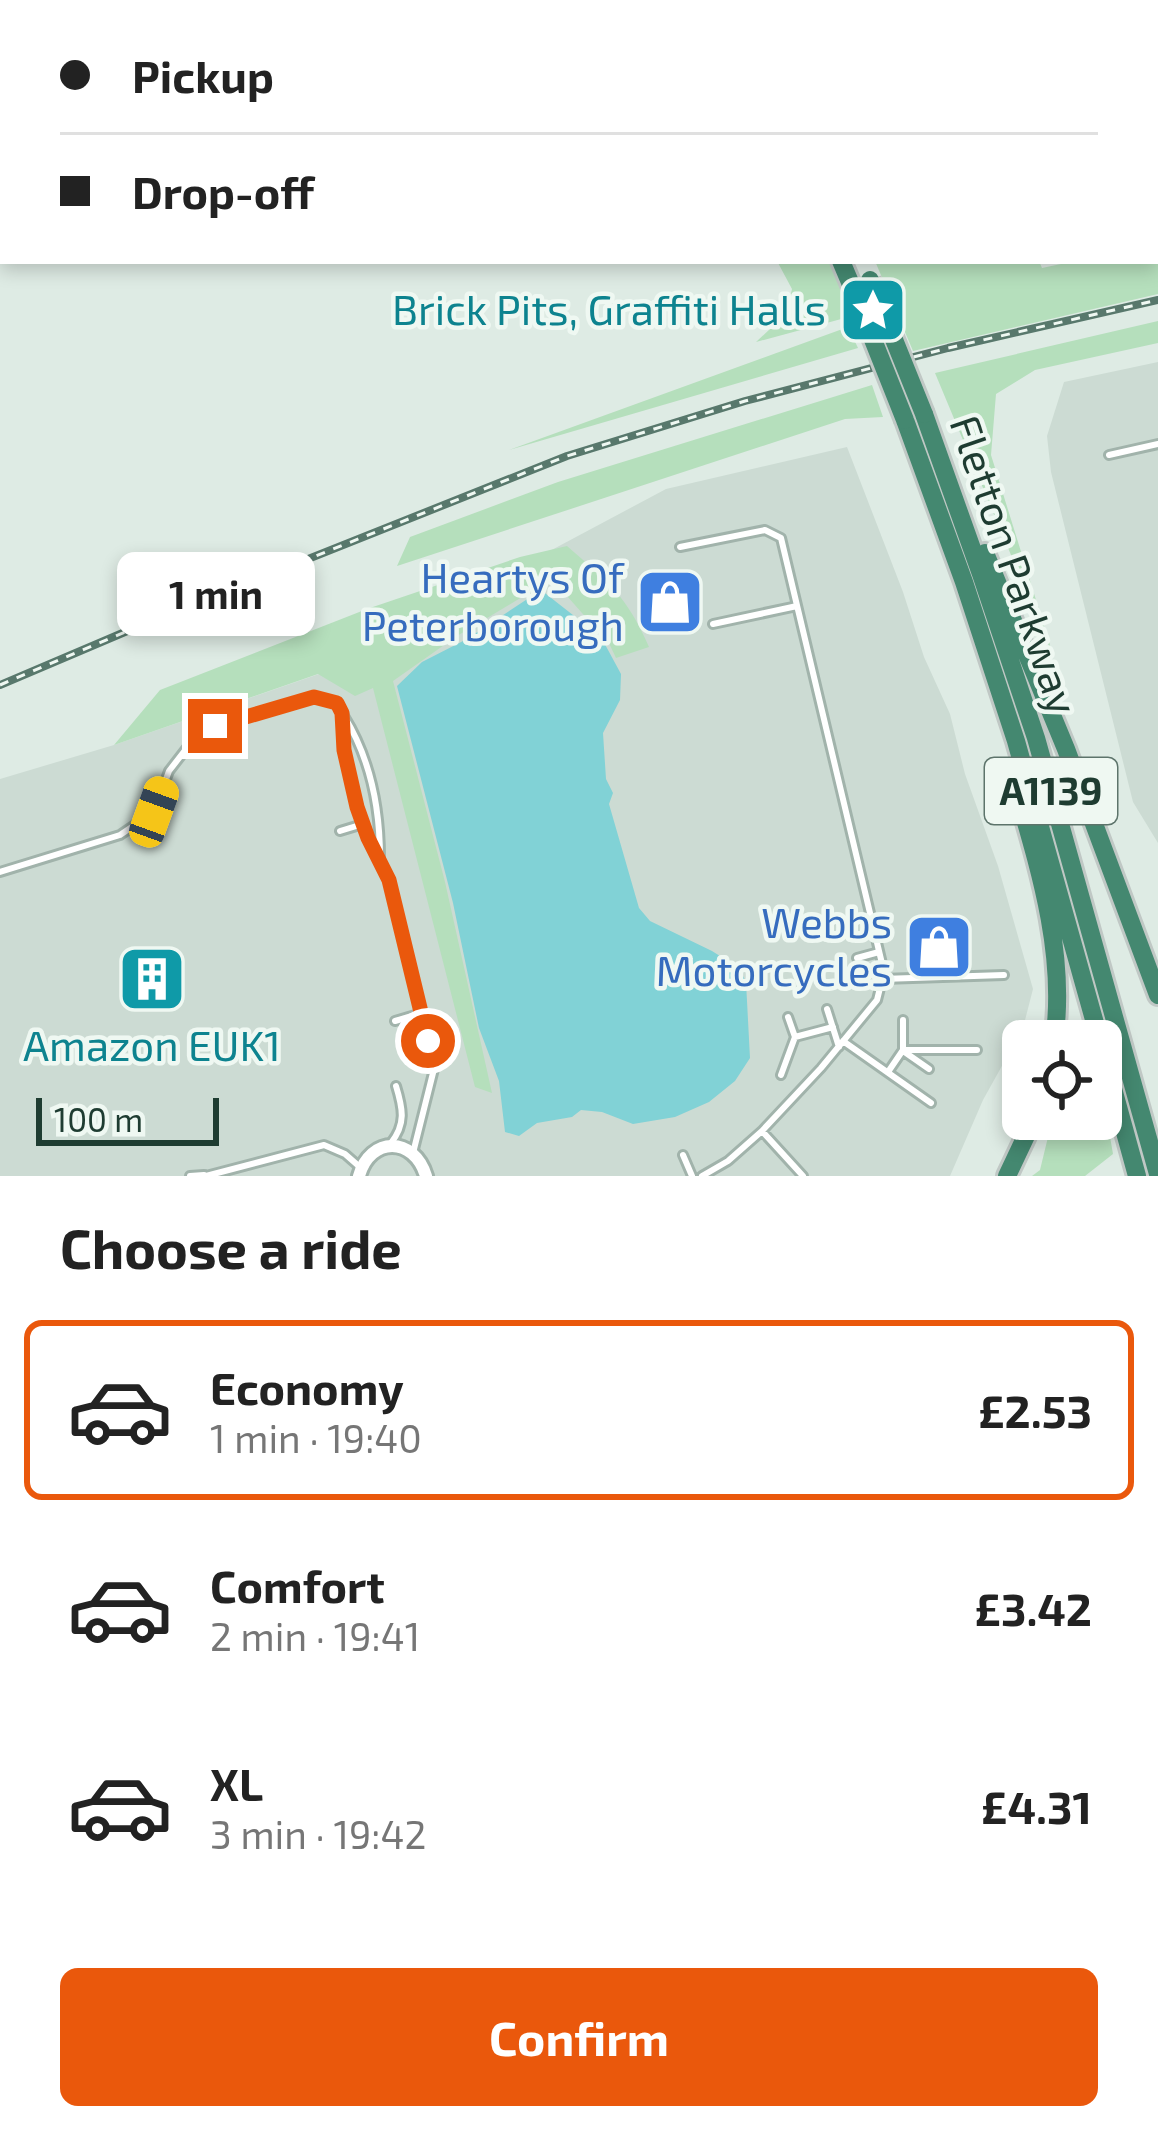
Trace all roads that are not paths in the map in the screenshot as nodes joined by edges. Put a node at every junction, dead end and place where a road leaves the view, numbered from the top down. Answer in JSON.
{"nodes":[{"id":1,"x":844,"y":264,"type":"edge"},
{"id":2,"x":862,"y":264,"type":"edge"},
{"id":3,"x":861,"y":284,"type":"junction"},
{"id":4,"x":914,"y":417,"type":"junction"},
{"id":5,"x":1158,"y":444,"type":"edge"},
{"id":6,"x":938,"y":451,"type":"junction"},
{"id":7,"x":1109,"y":455,"type":"dead end"},
{"id":8,"x":680,"y":548,"type":"dead end"},
{"id":9,"x":964,"y":582,"type":"junction"},
{"id":10,"x":797,"y":606,"type":"junction"},
{"id":11,"x":713,"y":624,"type":"dead end"},
{"id":12,"x":342,"y":713,"type":"junction"},
{"id":13,"x":363,"y":824,"type":"junction"},
{"id":14,"x":340,"y":831,"type":"dead end"},
{"id":15,"x":380,"y":859,"type":"junction"},
{"id":16,"x":0,"y":872,"type":"edge"},
{"id":17,"x":915,"y":937,"type":"dead end"},
{"id":18,"x":879,"y":952,"type":"junction"},
{"id":19,"x":857,"y":958,"type":"dead end"},
{"id":20,"x":1004,"y":975,"type":"dead end"},
{"id":21,"x":926,"y":977,"type":"junction"},
{"id":22,"x":882,"y":979,"type":"junction"},
{"id":23,"x":1158,"y":995,"type":"edge"},
{"id":24,"x":827,"y":1009,"type":"dead end"},
{"id":25,"x":422,"y":1013,"type":"junction"},
{"id":26,"x":788,"y":1017,"type":"dead end"},
{"id":27,"x":903,"y":1020,"type":"dead end"},
{"id":28,"x":1055,"y":1020,"type":"edge"},
{"id":29,"x":1094,"y":1020,"type":"edge"},
{"id":30,"x":395,"y":1021,"type":"dead end"},
{"id":31,"x":832,"y":1027,"type":"junction"},
{"id":32,"x":795,"y":1037,"type":"junction"},
{"id":33,"x":841,"y":1044,"type":"junction"},
{"id":34,"x":977,"y":1050,"type":"dead end"},
{"id":35,"x":903,"y":1051,"type":"junction"},
{"id":36,"x":929,"y":1069,"type":"dead end"},
{"id":37,"x":888,"y":1072,"type":"junction"},
{"id":38,"x":781,"y":1075,"type":"dead end"},
{"id":39,"x":396,"y":1086,"type":"dead end"},
{"id":40,"x":932,"y":1103,"type":"dead end"},
{"id":41,"x":1122,"y":1122,"type":"edge"},
{"id":42,"x":763,"y":1131,"type":"junction"},
{"id":43,"x":1024,"y":1140,"type":"edge"},
{"id":44,"x":389,"y":1146,"type":"junction"},
{"id":45,"x":413,"y":1153,"type":"junction"},
{"id":46,"x":683,"y":1155,"type":"dead end"},
{"id":47,"x":360,"y":1172,"type":"edge"},
{"id":48,"x":425,"y":1172,"type":"edge"},
{"id":49,"x":1158,"y":1174,"type":"edge"},
{"id":50,"x":207,"y":1175,"type":"edge"},
{"id":51,"x":190,"y":1176,"type":"edge"},
{"id":52,"x":440,"y":1176,"type":"edge"},
{"id":53,"x":692,"y":1176,"type":"edge"},
{"id":54,"x":702,"y":1176,"type":"edge"},
{"id":55,"x":803,"y":1176,"type":"edge"},
{"id":56,"x":1007,"y":1176,"type":"edge"},
{"id":57,"x":1137,"y":1176,"type":"edge"}],
"edges":[{"from":1,"to":3,"type":"highway","name":"Fletton Parkway","number":"A1139"},
{"from":2,"to":3,"type":"highway","name":"Fletton Parkway","number":"A1139"},
{"from":3,"to":4,"type":"highway","name":"Fletton Parkway","number":"A1139","bridge":true},
{"from":4,"to":6,"type":"highway","name":"Fletton Parkway","number":"A1139"},
{"from":4,"to":9,"type":"highway","name":"Fletton Parkway","number":"A1139"},
{"from":5,"to":7,"type":"lane"},
{"from":6,"to":23,"type":"highway","number":"A1139"},
{"from":6,"to":49,"type":"highway","name":"Fletton Parkway","number":"A1139"},
{"from":8,"to":10,"type":"lane"},
{"from":9,"to":28,"type":"highway","number":"A1139"},
{"from":9,"to":29,"type":"highway","name":"Fletton Parkway","number":"A1139"},
{"from":10,"to":11,"type":"lane"},
{"from":10,"to":18,"type":"lane"},
{"from":12,"to":13,"type":"lane"},
{"from":12,"to":15,"type":"lane"},
{"from":12,"to":16,"type":"lane"},
{"from":13,"to":14,"type":"lane"},
{"from":13,"to":15,"type":"lane"},
{"from":15,"to":25,"type":"lane"},
{"from":17,"to":21,"type":"lane"},
{"from":18,"to":19,"type":"lane"},
{"from":18,"to":22,"type":"lane"},
{"from":20,"to":21,"type":"lane"},
{"from":21,"to":22,"type":"lane"},
{"from":22,"to":33,"type":"lane"},
{"from":24,"to":31,"type":"lane"},
{"from":25,"to":30,"type":"lane"},
{"from":25,"to":45,"type":"lane"},
{"from":26,"to":32,"type":"lane"},
{"from":27,"to":35,"type":"lane"},
{"from":31,"to":32,"type":"lane"},
{"from":31,"to":33,"type":"lane"},
{"from":32,"to":38,"type":"lane"},
{"from":33,"to":37,"type":"lane"},
{"from":33,"to":42,"type":"lane"},
{"from":34,"to":35,"type":"lane"},
{"from":35,"to":36,"type":"lane"},
{"from":35,"to":37,"type":"lane"},
{"from":37,"to":40,"type":"lane"},
{"from":39,"to":44,"type":"lane"},
{"from":41,"to":57,"type":"highway","name":"Fletton Parkway","number":"A1139"},
{"from":42,"to":54,"type":"lane"},
{"from":42,"to":55,"type":"lane"},
{"from":43,"to":56,"type":"highway"},
{"from":44,"to":45,"type":"street"},
{"from":44,"to":47,"type":"street"},
{"from":45,"to":48,"type":"street"},
{"from":46,"to":53,"type":"lane"},
{"from":47,"to":50,"type":"lane"},
{"from":48,"to":52,"type":"lane"},
{"from":50,"to":51,"type":"lane"}]}
